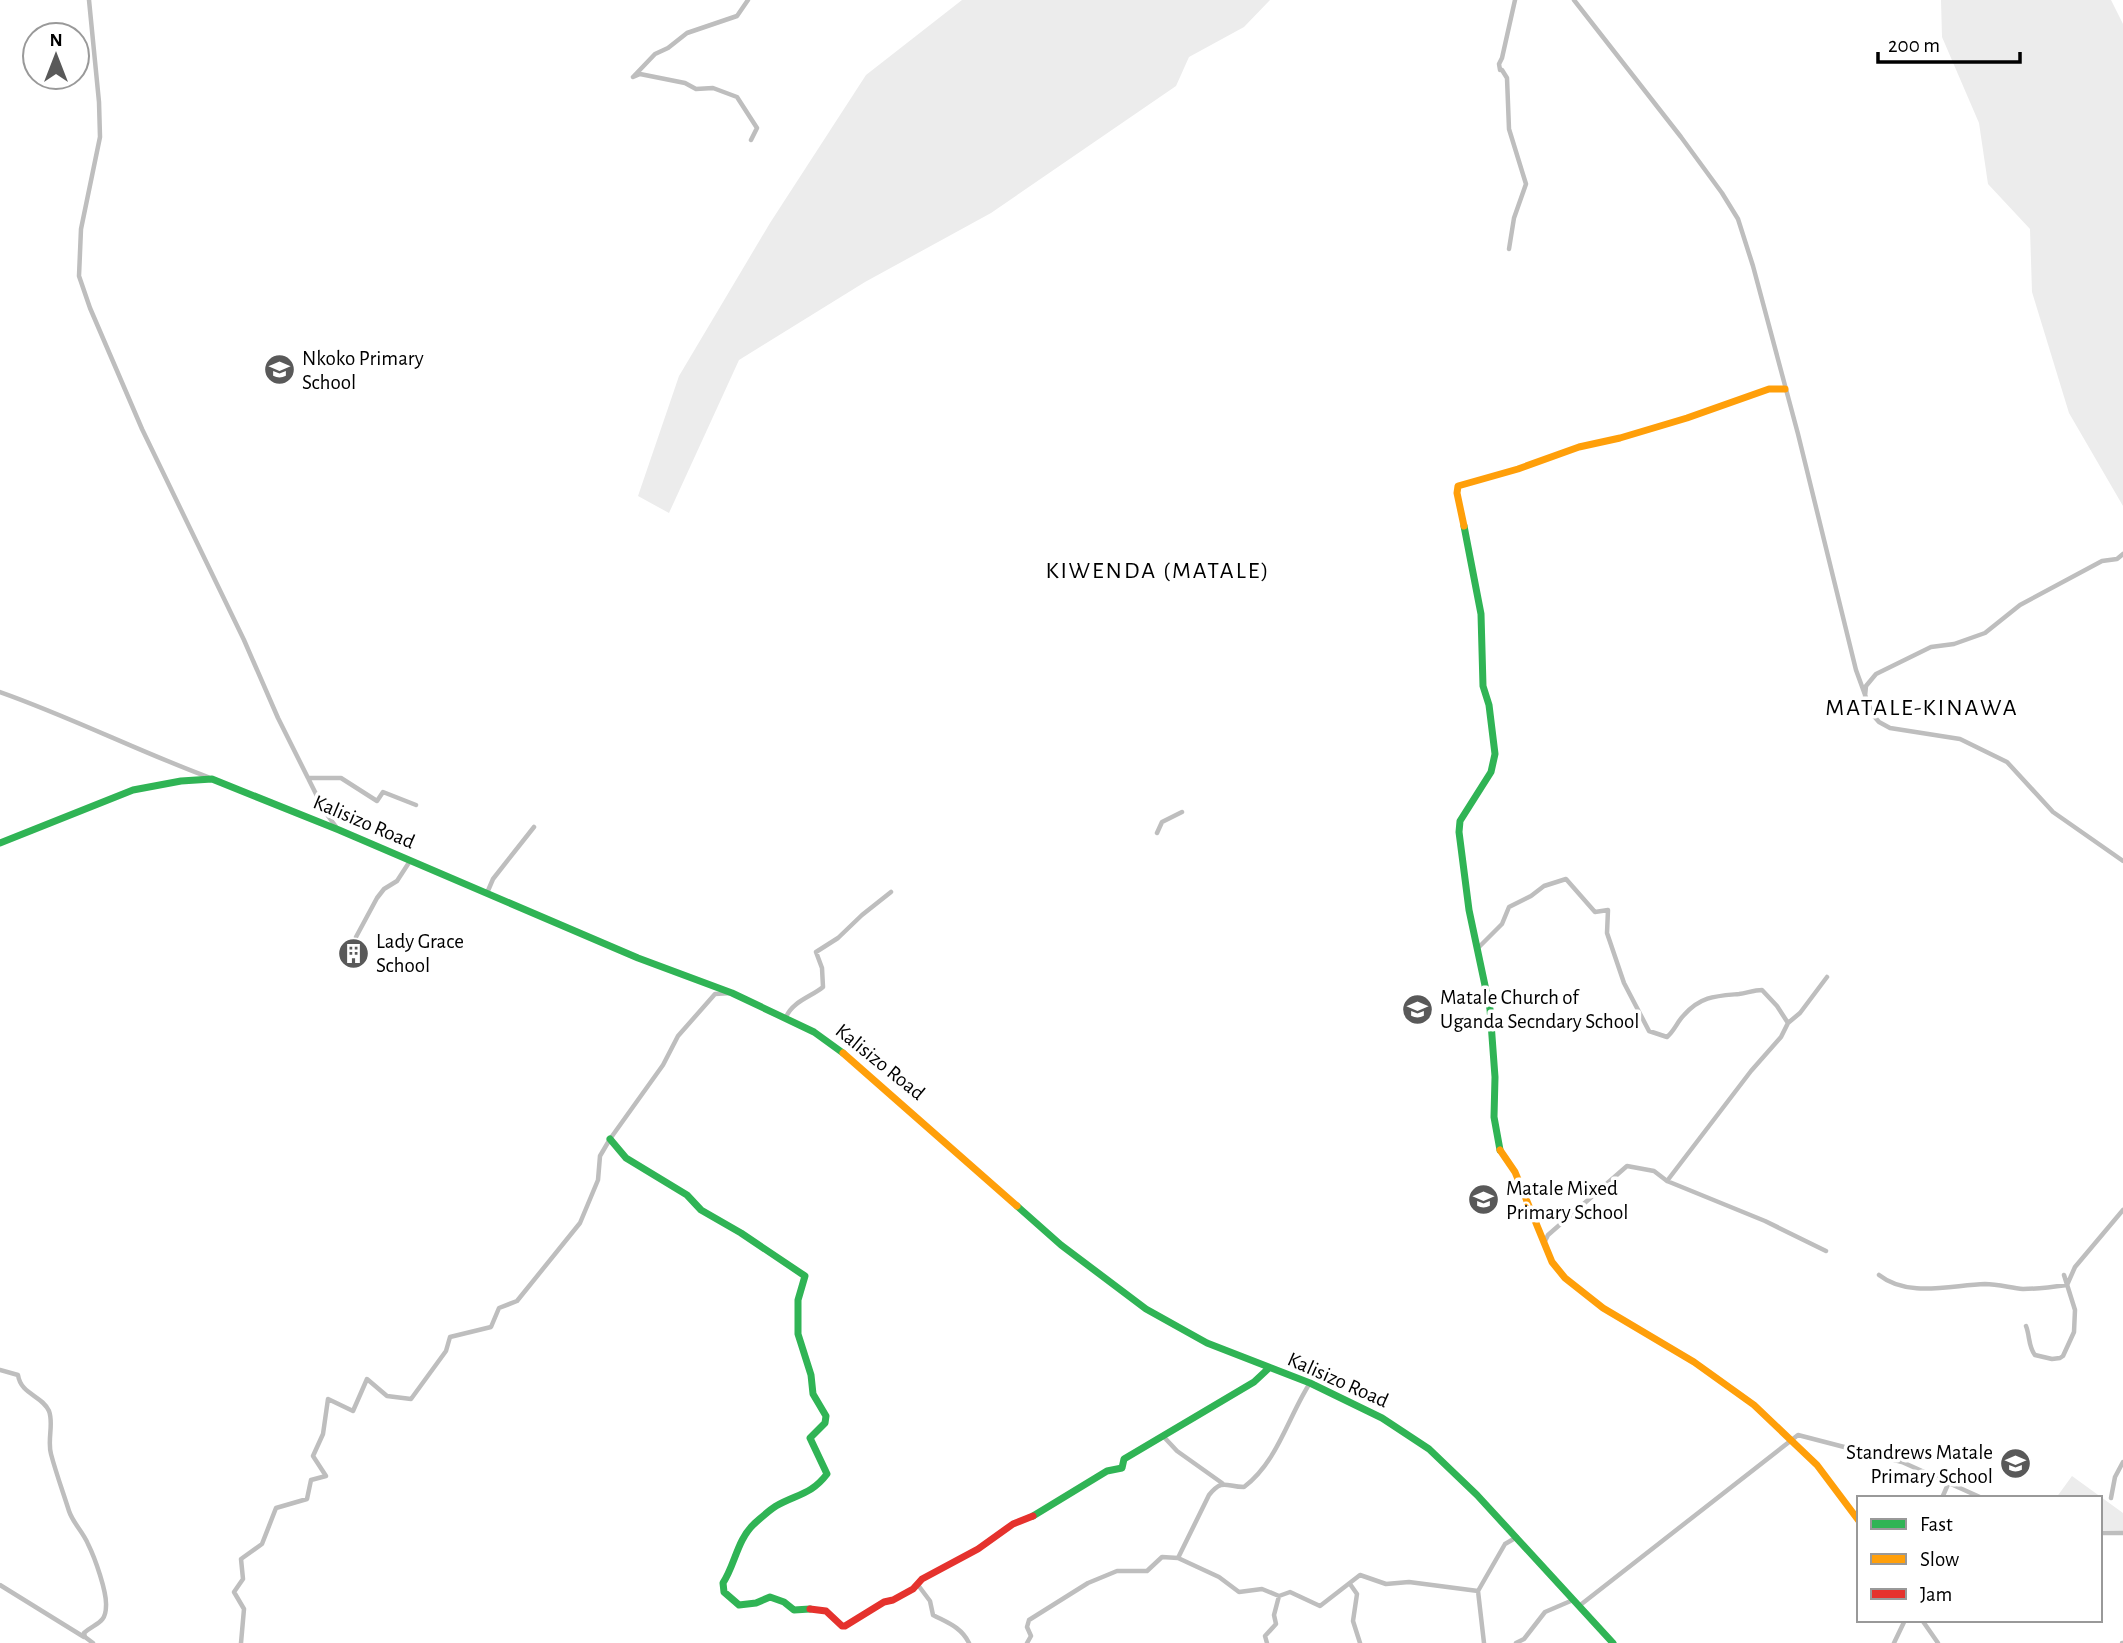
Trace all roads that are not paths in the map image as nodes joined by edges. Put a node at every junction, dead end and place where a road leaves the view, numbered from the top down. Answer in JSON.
{"nodes":[{"id":1,"x":89,"y":0,"type":"edge"},
{"id":2,"x":748,"y":0,"type":"edge"},
{"id":3,"x":1515,"y":0,"type":"edge"},
{"id":4,"x":1574,"y":0,"type":"edge"},
{"id":5,"x":751,"y":140,"type":"dead end"},
{"id":6,"x":1510,"y":249,"type":"dead end"},
{"id":7,"x":1785,"y":389,"type":"junction"},
{"id":8,"x":2123,"y":554,"type":"edge"},
{"id":9,"x":0,"y":692,"type":"edge"},
{"id":10,"x":1865,"y":699,"type":"junction"},
{"id":11,"x":308,"y":778,"type":"junction"},
{"id":12,"x":212,"y":779,"type":"junction"},
{"id":13,"x":416,"y":805,"type":"dead end"},
{"id":14,"x":325,"y":812,"type":"junction"},
{"id":15,"x":1182,"y":812,"type":"dead end"},
{"id":16,"x":322,"y":823,"type":"junction"},
{"id":17,"x":534,"y":827,"type":"dead end"},
{"id":18,"x":339,"y":830,"type":"junction"},
{"id":19,"x":1157,"y":833,"type":"dead end"},
{"id":20,"x":0,"y":844,"type":"edge"},
{"id":21,"x":410,"y":861,"type":"junction"},
{"id":22,"x":2123,"y":861,"type":"edge"},
{"id":23,"x":891,"y":892,"type":"dead end"},
{"id":24,"x":487,"y":893,"type":"junction"},
{"id":25,"x":356,"y":937,"type":"dead end"},
{"id":26,"x":1478,"y":948,"type":"junction"},
{"id":27,"x":1827,"y":977,"type":"dead end"},
{"id":28,"x":732,"y":993,"type":"junction"},
{"id":29,"x":786,"y":1017,"type":"junction"},
{"id":30,"x":1788,"y":1023,"type":"junction"},
{"id":31,"x":610,"y":1139,"type":"junction"},
{"id":32,"x":1667,"y":1181,"type":"junction"},
{"id":33,"x":2123,"y":1210,"type":"edge"},
{"id":34,"x":1544,"y":1244,"type":"junction"},
{"id":35,"x":1826,"y":1251,"type":"dead end"},
{"id":36,"x":1879,"y":1275,"type":"dead end"},
{"id":37,"x":2064,"y":1275,"type":"dead end"},
{"id":38,"x":2067,"y":1286,"type":"junction"},
{"id":39,"x":2026,"y":1326,"type":"dead end"},
{"id":40,"x":1269,"y":1368,"type":"junction"},
{"id":41,"x":0,"y":1370,"type":"edge"},
{"id":42,"x":1310,"y":1383,"type":"junction"},
{"id":43,"x":1163,"y":1436,"type":"junction"},
{"id":44,"x":1793,"y":1439,"type":"junction"},
{"id":45,"x":2123,"y":1462,"type":"edge"},
{"id":46,"x":1949,"y":1482,"type":"junction"},
{"id":47,"x":1223,"y":1483,"type":"junction"},
{"id":48,"x":1943,"y":1496,"type":"edge"},
{"id":49,"x":1978,"y":1496,"type":"edge"},
{"id":50,"x":2111,"y":1498,"type":"dead end"},
{"id":51,"x":1857,"y":1518,"type":"edge"},
{"id":52,"x":2102,"y":1533,"type":"edge"},
{"id":53,"x":2123,"y":1533,"type":"edge"},
{"id":54,"x":1517,"y":1537,"type":"junction"},
{"id":55,"x":1178,"y":1558,"type":"junction"},
{"id":56,"x":1350,"y":1584,"type":"junction"},
{"id":57,"x":0,"y":1585,"type":"edge"},
{"id":58,"x":918,"y":1585,"type":"junction"},
{"id":59,"x":1478,"y":1591,"type":"junction"},
{"id":60,"x":1279,"y":1596,"type":"junction"},
{"id":61,"x":1576,"y":1603,"type":"junction"},
{"id":62,"x":1904,"y":1622,"type":"edge"},
{"id":63,"x":1923,"y":1622,"type":"edge"},
{"id":64,"x":85,"y":1637,"type":"junction"},
{"id":65,"x":1518,"y":1642,"type":"edge"},
{"id":66,"x":93,"y":1643,"type":"edge"},
{"id":67,"x":241,"y":1643,"type":"edge"},
{"id":68,"x":969,"y":1643,"type":"edge"},
{"id":69,"x":1027,"y":1643,"type":"edge"},
{"id":70,"x":1267,"y":1643,"type":"edge"},
{"id":71,"x":1360,"y":1643,"type":"edge"},
{"id":72,"x":1484,"y":1643,"type":"edge"},
{"id":73,"x":1613,"y":1643,"type":"edge"},
{"id":74,"x":1894,"y":1643,"type":"edge"},
{"id":75,"x":1938,"y":1643,"type":"edge"}],
"edges":[{"from":1,"to":11,"type":"street"},
{"from":2,"to":5,"type":"street"},
{"from":3,"to":6,"type":"street"},
{"from":4,"to":7,"type":"street"},
{"from":7,"to":10,"type":"street"},
{"from":7,"to":26,"type":"street"},
{"from":8,"to":10,"type":"street"},
{"from":9,"to":12,"type":"street"},
{"from":10,"to":22,"type":"street"},
{"from":11,"to":13,"type":"street"},
{"from":11,"to":14,"type":"street"},
{"from":12,"to":16,"type":"street","name":"Kalisizo Road"},
{"from":12,"to":20,"type":"street","name":"Kalisizo Road"},
{"from":14,"to":16,"type":"street"},
{"from":14,"to":18,"type":"street"},
{"from":15,"to":19,"type":"street"},
{"from":16,"to":18,"type":"street","name":"Kalisizo Road"},
{"from":17,"to":24,"type":"street"},
{"from":18,"to":21,"type":"street","name":"Kalisizo Road"},
{"from":21,"to":24,"type":"street","name":"Kalisizo Road"},
{"from":21,"to":25,"type":"street"},
{"from":23,"to":29,"type":"street"},
{"from":24,"to":28,"type":"street","name":"Kalisizo Road"},
{"from":26,"to":30,"type":"street"},
{"from":26,"to":34,"type":"street"},
{"from":27,"to":30,"type":"street"},
{"from":28,"to":29,"type":"street","name":"Kalisizo Road"},
{"from":28,"to":31,"type":"street"},
{"from":29,"to":40,"type":"street","name":"Kalisizo Road"},
{"from":30,"to":32,"type":"street"},
{"from":31,"to":58,"type":"street"},
{"from":31,"to":67,"type":"street"},
{"from":32,"to":34,"type":"street"},
{"from":32,"to":35,"type":"street"},
{"from":33,"to":38,"type":"street"},
{"from":34,"to":44,"type":"street"},
{"from":36,"to":38,"type":"street"},
{"from":37,"to":38,"type":"street"},
{"from":38,"to":39,"type":"street"},
{"from":40,"to":42,"type":"street","name":"Kalisizo Road"},
{"from":40,"to":43,"type":"street"},
{"from":41,"to":64,"type":"street"},
{"from":42,"to":47,"type":"street"},
{"from":42,"to":54,"type":"street","name":"Kalisizo Road"},
{"from":43,"to":47,"type":"street"},
{"from":43,"to":58,"type":"street"},
{"from":44,"to":46,"type":"street"},
{"from":44,"to":51,"type":"street"},
{"from":44,"to":61,"type":"street"},
{"from":45,"to":50,"type":"street"},
{"from":46,"to":48,"type":"street"},
{"from":46,"to":49,"type":"street"},
{"from":47,"to":55,"type":"street"},
{"from":52,"to":53,"type":"street"},
{"from":54,"to":59,"type":"street"},
{"from":54,"to":61,"type":"street","name":"Kalisizo Road"},
{"from":55,"to":60,"type":"street"},
{"from":55,"to":69,"type":"street"},
{"from":56,"to":59,"type":"street"},
{"from":56,"to":60,"type":"street"},
{"from":56,"to":71,"type":"street"},
{"from":57,"to":64,"type":"street"},
{"from":58,"to":68,"type":"street"},
{"from":59,"to":72,"type":"street"},
{"from":60,"to":70,"type":"street"},
{"from":61,"to":65,"type":"street"},
{"from":61,"to":73,"type":"street","name":"Kalisizo Road"},
{"from":62,"to":74,"type":"street"},
{"from":63,"to":75,"type":"street"},
{"from":64,"to":66,"type":"street"}]}
